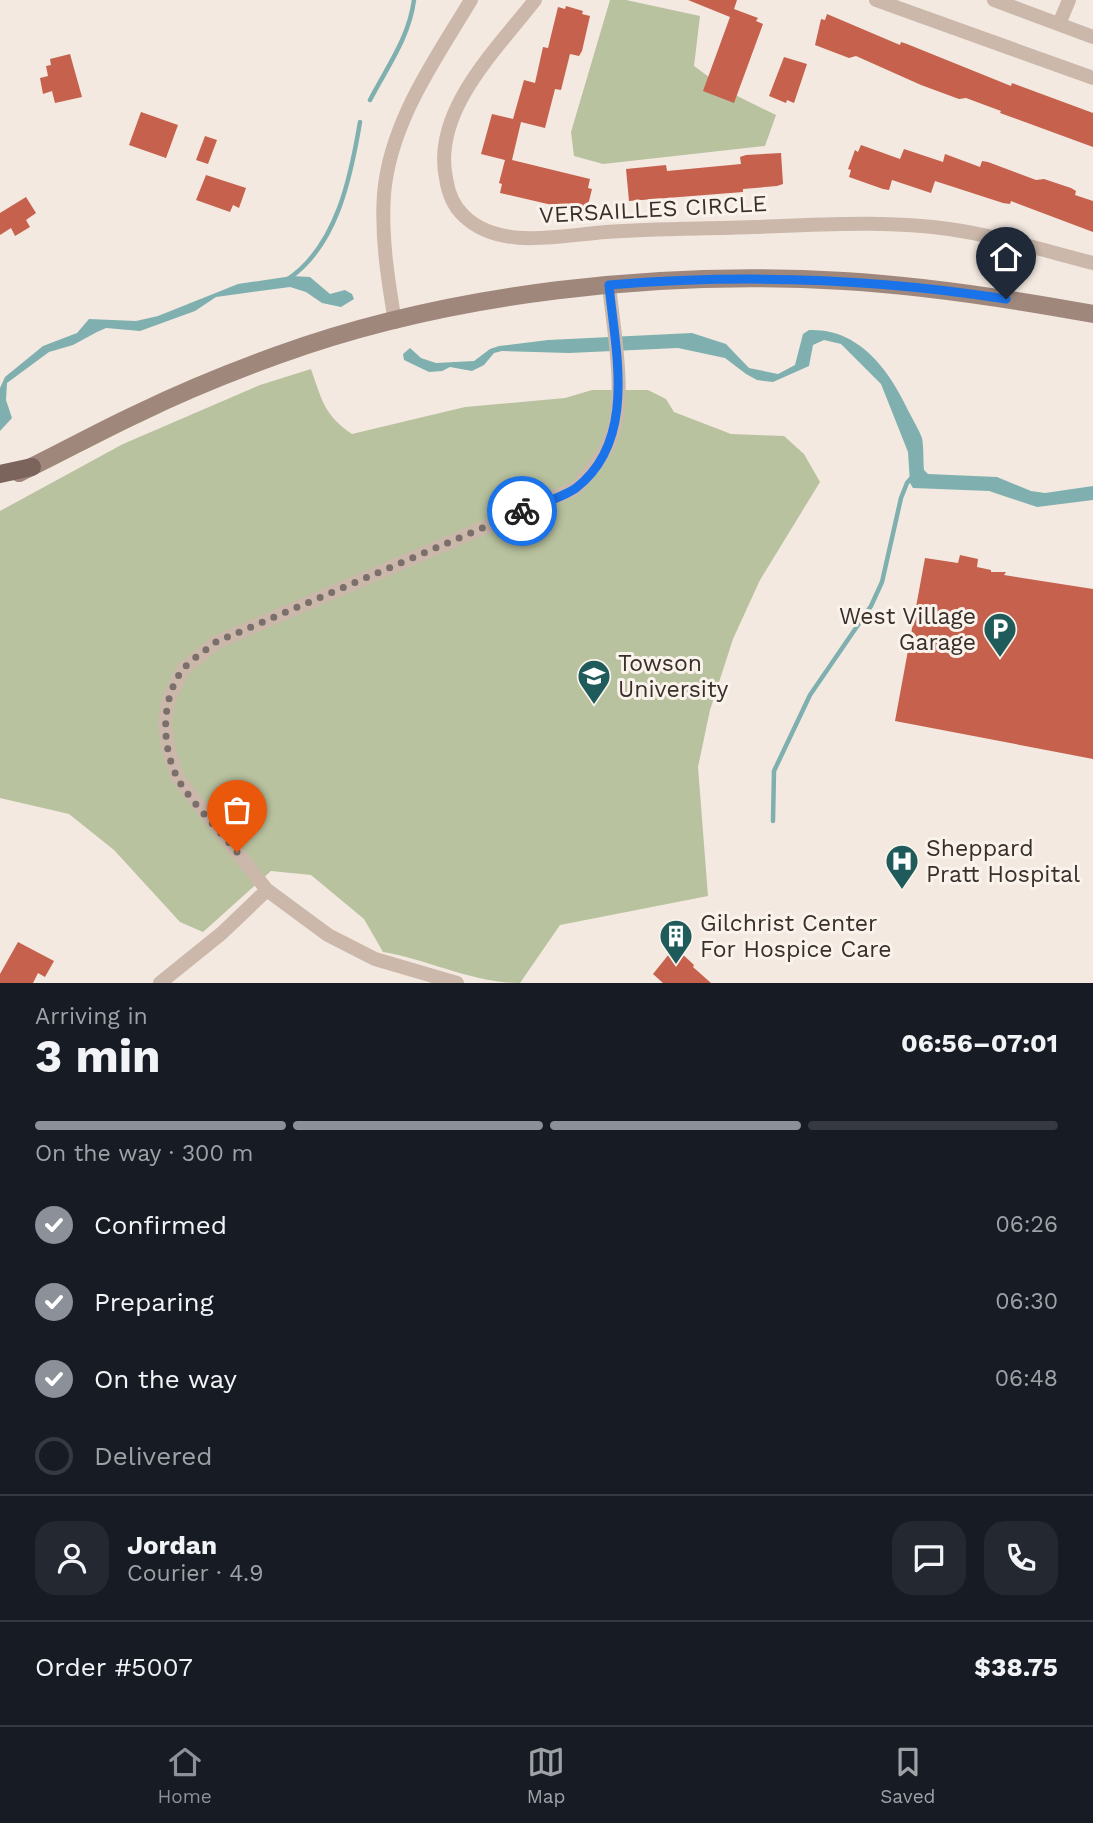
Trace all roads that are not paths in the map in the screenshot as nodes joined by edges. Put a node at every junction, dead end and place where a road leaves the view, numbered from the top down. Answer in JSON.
{"nodes":[{"id":1,"x":471,"y":0,"type":"edge"},
{"id":2,"x":535,"y":0,"type":"edge"},
{"id":3,"x":876,"y":0,"type":"edge"},
{"id":4,"x":994,"y":0,"type":"edge"},
{"id":5,"x":1069,"y":0,"type":"edge"},
{"id":6,"x":1059,"y":24,"type":"junction"},
{"id":7,"x":1093,"y":37,"type":"edge"},
{"id":8,"x":1093,"y":78,"type":"edge"},
{"id":9,"x":1093,"y":263,"type":"edge"},
{"id":10,"x":609,"y":285,"type":"junction"},
{"id":11,"x":1093,"y":314,"type":"edge"},
{"id":12,"x":395,"y":322,"type":"junction"},
{"id":13,"x":32,"y":467,"type":"junction"},
{"id":14,"x":0,"y":474,"type":"edge"},
{"id":15,"x":0,"y":482,"type":"edge"},
{"id":16,"x":267,"y":890,"type":"junction"},
{"id":17,"x":160,"y":983,"type":"edge"},
{"id":18,"x":457,"y":983,"type":"edge"}],
"edges":[{"from":1,"to":12,"type":"street"},
{"from":2,"to":9,"type":"street","name":"VERSAILLES CIRCLE"},
{"from":3,"to":8,"type":"street"},
{"from":4,"to":6,"type":"street"},
{"from":5,"to":6,"type":"street"},
{"from":6,"to":7,"type":"street"},
{"from":10,"to":11,"type":"main road"},
{"from":10,"to":12,"type":"main road"},
{"from":10,"to":16,"type":"street"},
{"from":12,"to":13,"type":"main road"},
{"from":13,"to":14,"type":"main road"},
{"from":13,"to":15,"type":"main road"},
{"from":16,"to":17,"type":"street"},
{"from":16,"to":18,"type":"street"}]}
